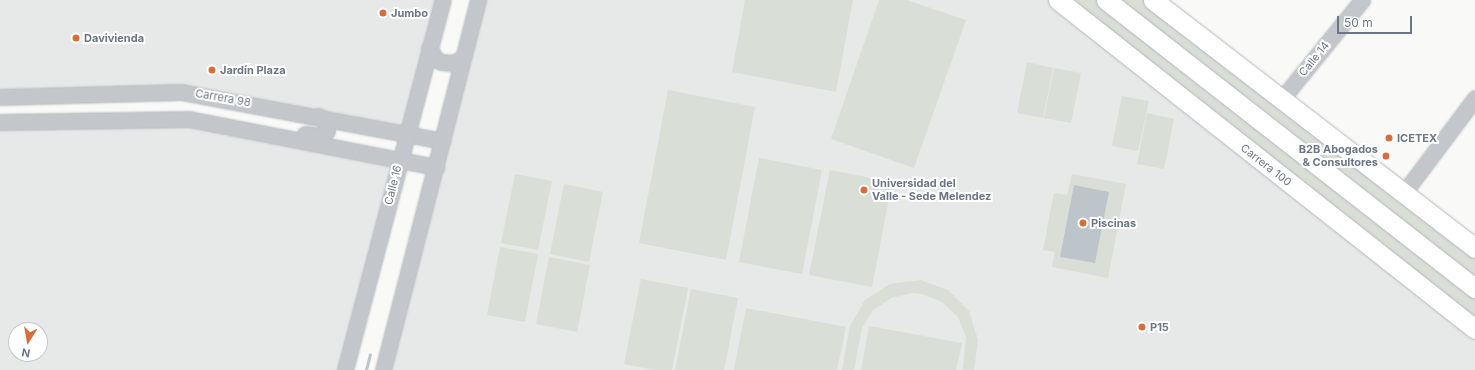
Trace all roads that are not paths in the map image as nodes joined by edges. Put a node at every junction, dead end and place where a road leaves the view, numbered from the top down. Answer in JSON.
{"nodes":[{"id":1,"x":443,"y":0,"type":"edge"},
{"id":2,"x":478,"y":0,"type":"edge"},
{"id":3,"x":1058,"y":0,"type":"edge"},
{"id":4,"x":1106,"y":0,"type":"edge"},
{"id":5,"x":1153,"y":0,"type":"edge"},
{"id":6,"x":1362,"y":0,"type":"edge"},
{"id":7,"x":430,"y":48,"type":"junction"},
{"id":8,"x":463,"y":58,"type":"junction"},
{"id":9,"x":0,"y":96,"type":"edge"},
{"id":10,"x":1475,"y":98,"type":"edge"},
{"id":11,"x":1281,"y":100,"type":"junction"},
{"id":12,"x":318,"y":116,"type":"junction"},
{"id":13,"x":0,"y":122,"type":"edge"},
{"id":14,"x":407,"y":134,"type":"junction"},
{"id":15,"x":287,"y":136,"type":"junction"},
{"id":16,"x":442,"y":141,"type":"junction"},
{"id":17,"x":400,"y":159,"type":"junction"},
{"id":18,"x":436,"y":167,"type":"junction"},
{"id":19,"x":1403,"y":194,"type":"junction"},
{"id":20,"x":1475,"y":248,"type":"edge"},
{"id":21,"x":1475,"y":288,"type":"edge"},
{"id":22,"x":1475,"y":329,"type":"edge"},
{"id":23,"x":345,"y":370,"type":"edge"},
{"id":24,"x":383,"y":370,"type":"edge"}],
"edges":[{"from":1,"to":7,"type":"street","name":"Calle 16"},
{"from":2,"to":8,"type":"street"},
{"from":3,"to":22,"type":"main road","name":"Carrera 100"},
{"from":4,"to":21,"type":"main road"},
{"from":5,"to":11,"type":"main road"},
{"from":6,"to":11,"type":"street","name":"Calle 14"},
{"from":7,"to":8,"type":"street"},
{"from":7,"to":14,"type":"street","name":"Calle 16"},
{"from":8,"to":16,"type":"street"},
{"from":9,"to":12,"type":"street","name":"Carrera 98"},
{"from":10,"to":19,"type":"street"},
{"from":11,"to":19,"type":"main road"},
{"from":12,"to":14,"type":"street","name":"Carrera 98"},
{"from":12,"to":15,"type":"street"},
{"from":13,"to":15,"type":"street"},
{"from":14,"to":16,"type":"street","name":"Carrera 98"},
{"from":14,"to":17,"type":"street","name":"Calle 16"},
{"from":15,"to":17,"type":"street"},
{"from":16,"to":18,"type":"street"},
{"from":17,"to":18,"type":"street"},
{"from":17,"to":23,"type":"street","name":"Calle 16"},
{"from":18,"to":24,"type":"street"},
{"from":19,"to":20,"type":"main road"}]}
